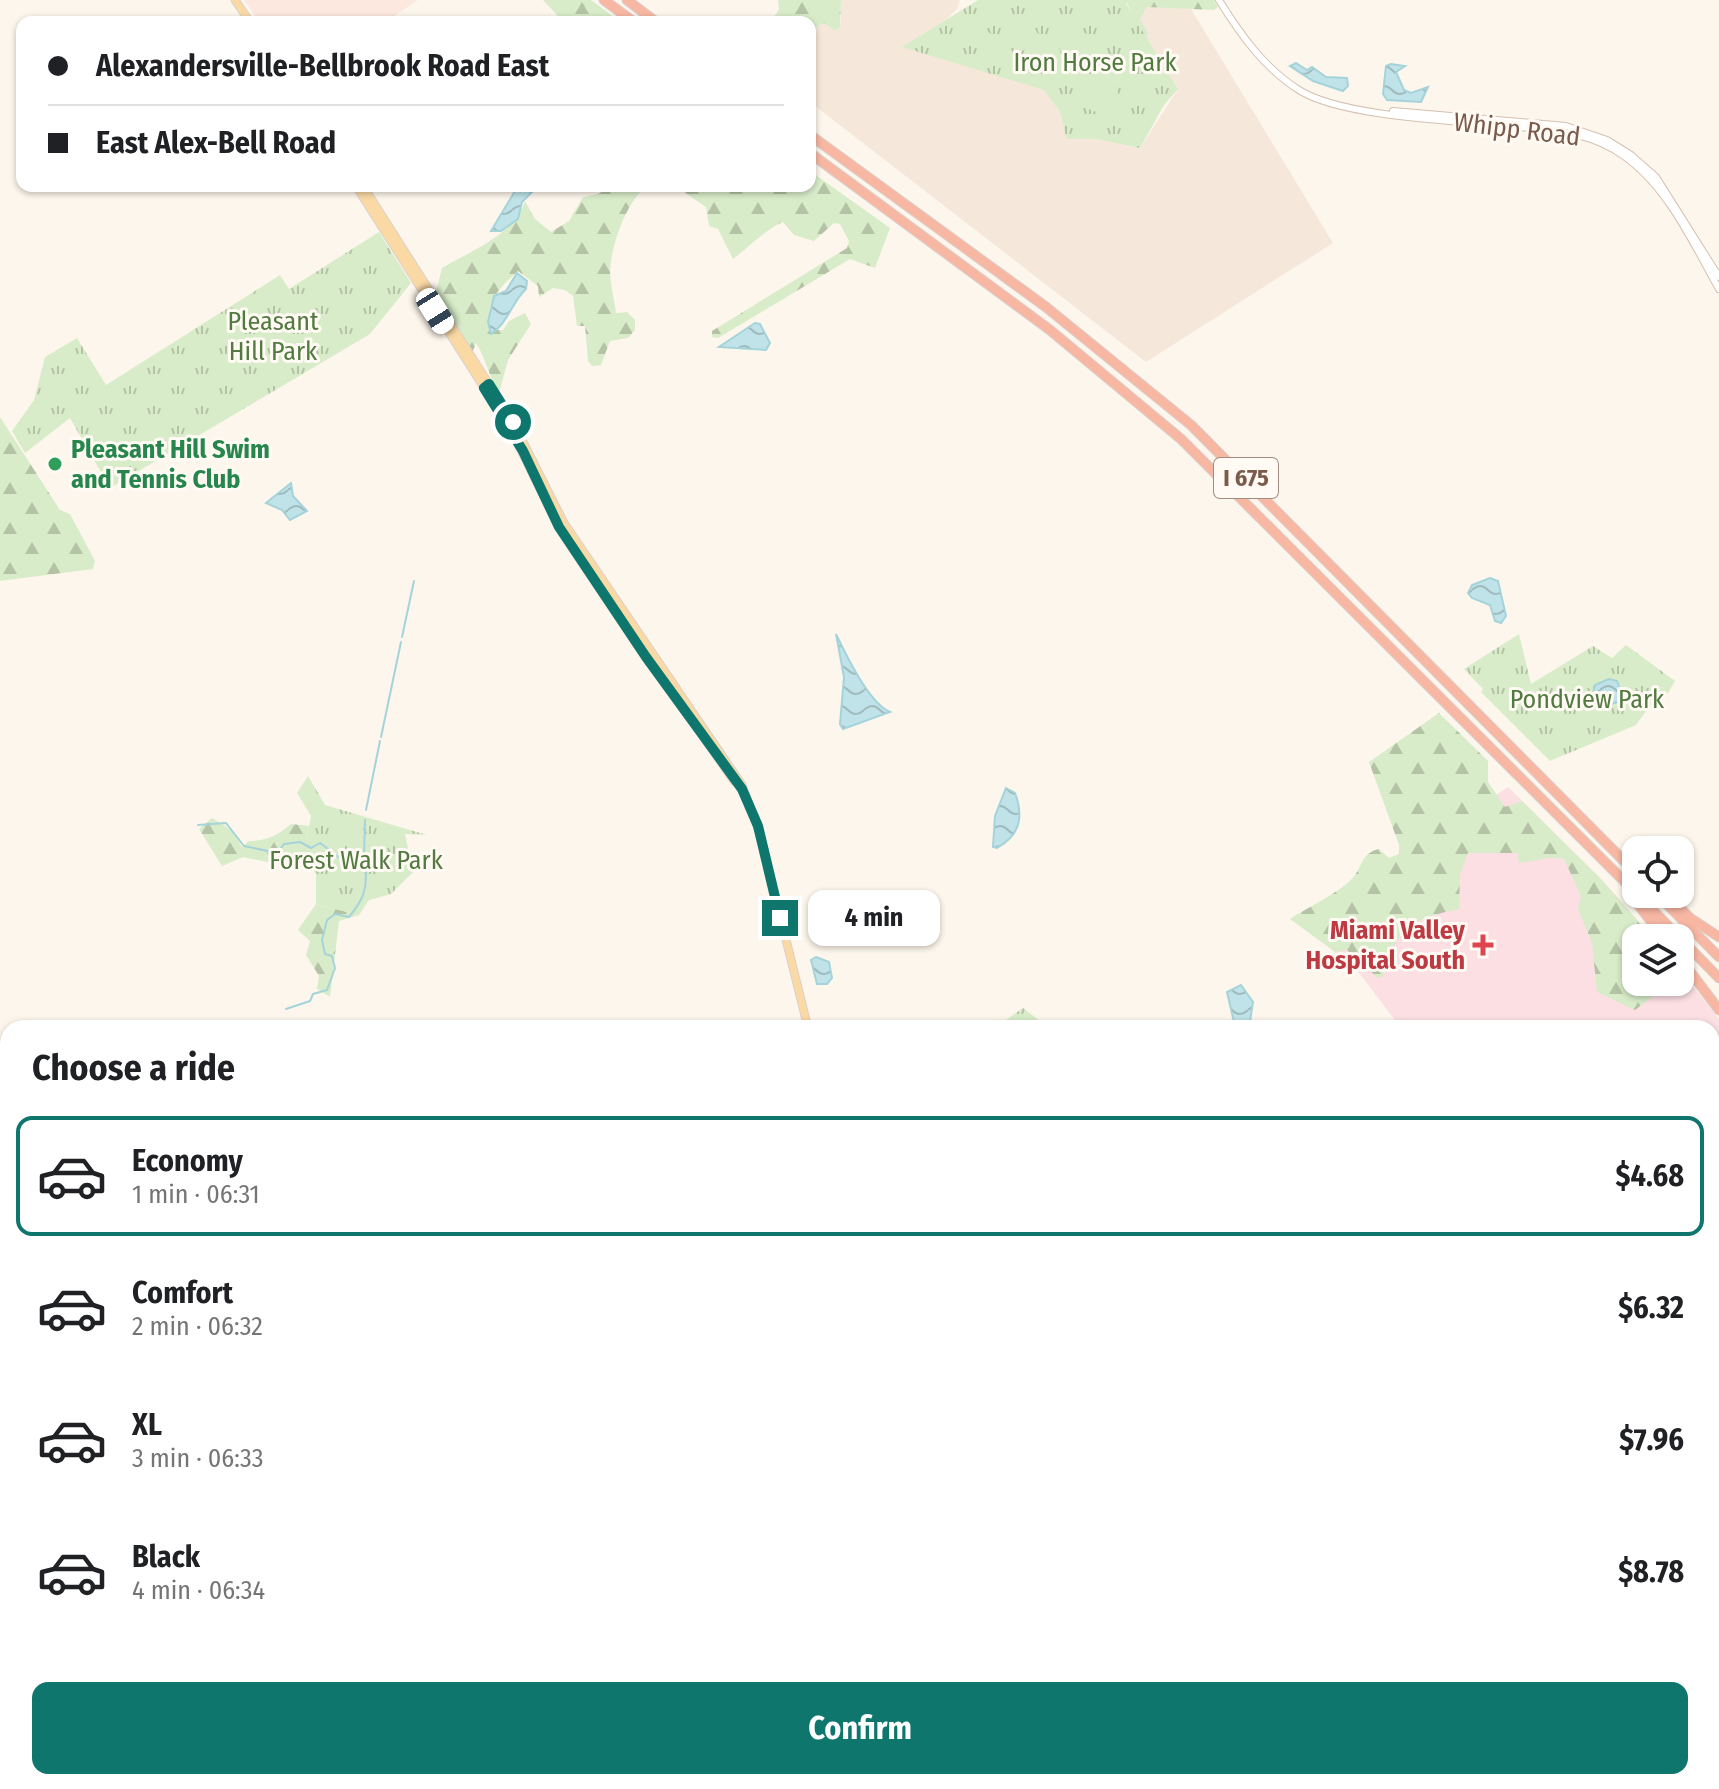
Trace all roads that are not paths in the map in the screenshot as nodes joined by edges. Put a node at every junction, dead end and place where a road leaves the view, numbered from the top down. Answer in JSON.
{"nodes":[{"id":1,"x":604,"y":0,"type":"edge"},
{"id":2,"x":627,"y":0,"type":"edge"},
{"id":3,"x":1223,"y":2,"type":"edge"},
{"id":4,"x":626,"y":16,"type":"edge"},
{"id":5,"x":648,"y":16,"type":"edge"},
{"id":6,"x":1385,"y":112,"type":"junction"},
{"id":7,"x":816,"y":139,"type":"edge"},
{"id":8,"x":816,"y":157,"type":"edge"},
{"id":9,"x":360,"y":192,"type":"edge"},
{"id":10,"x":366,"y":192,"type":"edge"},
{"id":11,"x":387,"y":228,"type":"junction"},
{"id":12,"x":1719,"y":277,"type":"edge"},
{"id":13,"x":1719,"y":289,"type":"edge"},
{"id":14,"x":1576,"y":811,"type":"junction"},
{"id":15,"x":1592,"y":849,"type":"junction"},
{"id":16,"x":1622,"y":852,"type":"edge"},
{"id":17,"x":1622,"y":859,"type":"edge"},
{"id":18,"x":1622,"y":880,"type":"edge"},
{"id":19,"x":1650,"y":908,"type":"edge"},
{"id":20,"x":1671,"y":908,"type":"edge"},
{"id":21,"x":1680,"y":908,"type":"edge"},
{"id":22,"x":1653,"y":924,"type":"edge"},
{"id":23,"x":1719,"y":937,"type":"edge"},
{"id":24,"x":1719,"y":957,"type":"edge"},
{"id":25,"x":1694,"y":977,"type":"edge"},
{"id":26,"x":1719,"y":978,"type":"edge"},
{"id":27,"x":1719,"y":1010,"type":"edge"},
{"id":28,"x":806,"y":1020,"type":"edge"}],
"edges":[{"from":1,"to":4,"type":"highway"},
{"from":2,"to":5,"type":"highway"},
{"from":3,"to":6,"type":"main road","name":"Whipp Road"},
{"from":6,"to":12,"type":"main road","name":"Whipp Road"},
{"from":6,"to":13,"type":"main road","name":"Whipp Road"},
{"from":7,"to":14,"type":"highway","number":"I 675"},
{"from":8,"to":15,"type":"highway","number":"I 675"},
{"from":9,"to":11,"type":"main road"},
{"from":10,"to":11,"type":"main road"},
{"from":11,"to":28,"type":"main road"},
{"from":14,"to":16,"type":"highway"},
{"from":14,"to":17,"type":"highway","number":"I 675"},
{"from":15,"to":18,"type":"highway","number":"I 675"},
{"from":15,"to":22,"type":"highway"},
{"from":19,"to":26,"type":"highway","number":"I 675"},
{"from":20,"to":24,"type":"highway"},
{"from":21,"to":23,"type":"highway"},
{"from":25,"to":27,"type":"highway"}]}
